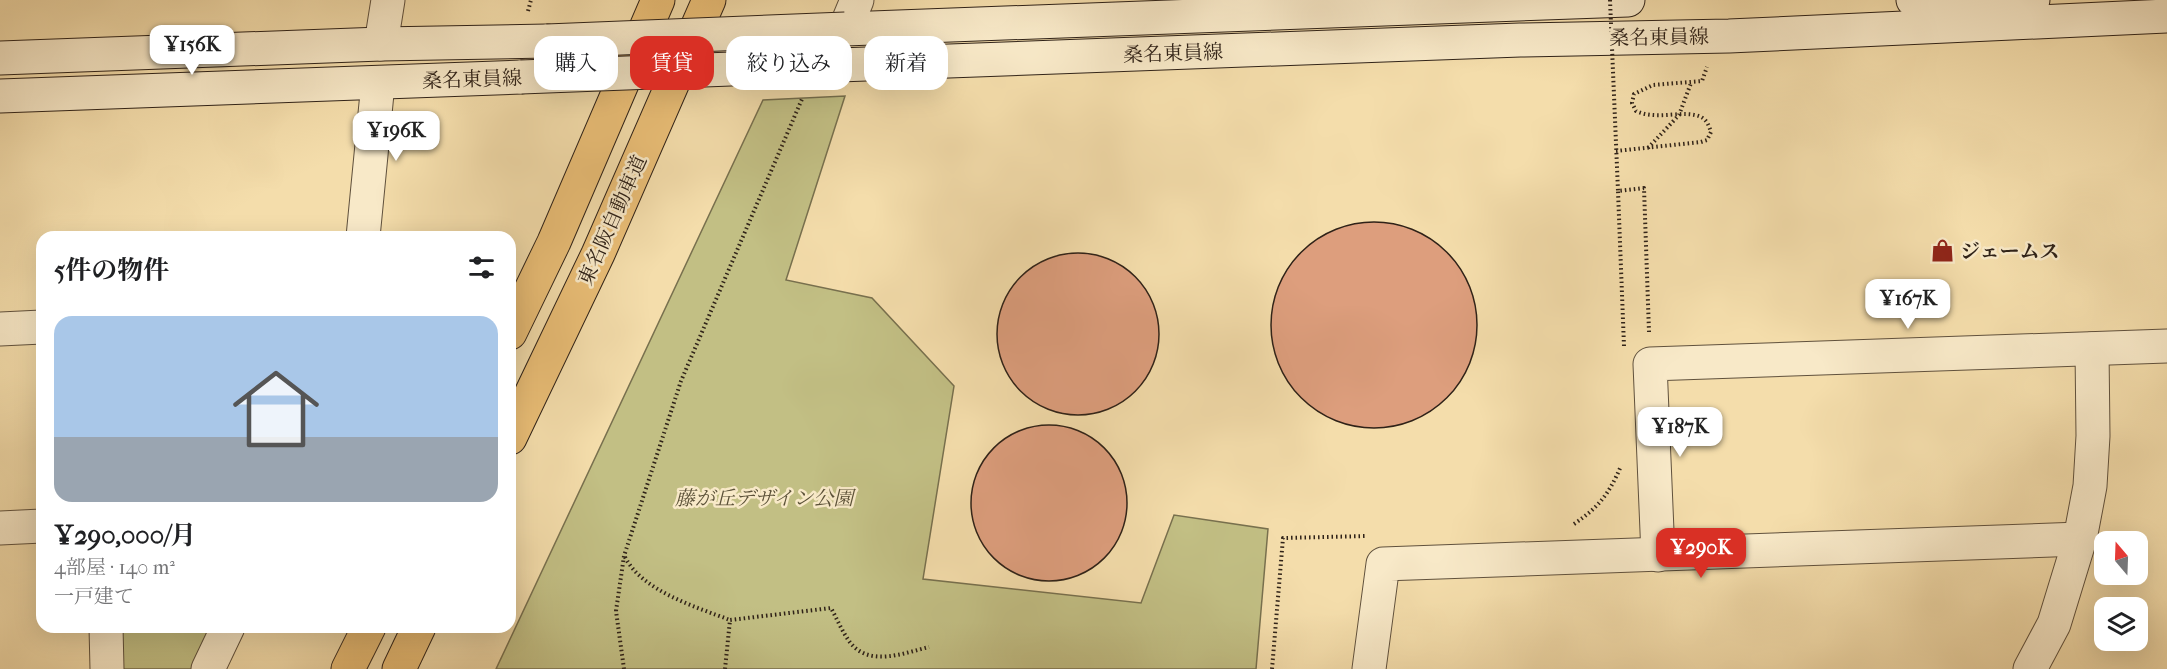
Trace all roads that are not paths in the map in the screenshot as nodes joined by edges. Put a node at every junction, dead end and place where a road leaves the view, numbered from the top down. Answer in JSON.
{"nodes":[{"id":1,"x":388,"y":0,"type":"edge"},
{"id":2,"x":658,"y":0,"type":"edge"},
{"id":3,"x":709,"y":0,"type":"edge"},
{"id":4,"x":1628,"y":0,"type":"edge"},
{"id":5,"x":1913,"y":0,"type":"edge"},
{"id":6,"x":2033,"y":0,"type":"edge"},
{"id":7,"x":851,"y":15,"type":"edge"},
{"id":8,"x":2167,"y":16,"type":"edge"},
{"id":9,"x":381,"y":44,"type":"junction"},
{"id":10,"x":0,"y":58,"type":"edge"},
{"id":11,"x":378,"y":83,"type":"junction"},
{"id":12,"x":0,"y":96,"type":"edge"},
{"id":13,"x":364,"y":231,"type":"edge"},
{"id":14,"x":516,"y":321,"type":"edge"},
{"id":15,"x":36,"y":327,"type":"edge"},
{"id":16,"x":0,"y":329,"type":"edge"},
{"id":17,"x":2167,"y":346,"type":"edge"},
{"id":18,"x":2092,"y":349,"type":"junction"},
{"id":19,"x":516,"y":425,"type":"edge"},
{"id":20,"x":36,"y":526,"type":"edge"},
{"id":21,"x":0,"y":528,"type":"edge"},
{"id":22,"x":2080,"y":539,"type":"junction"},
{"id":23,"x":1658,"y":555,"type":"junction"},
{"id":24,"x":106,"y":633,"type":"edge"},
{"id":25,"x":225,"y":633,"type":"edge"},
{"id":26,"x":366,"y":633,"type":"edge"},
{"id":27,"x":416,"y":633,"type":"edge"},
{"id":28,"x":107,"y":669,"type":"edge"},
{"id":29,"x":208,"y":669,"type":"edge"},
{"id":30,"x":348,"y":669,"type":"edge"},
{"id":31,"x":399,"y":669,"type":"edge"},
{"id":32,"x":1369,"y":669,"type":"edge"},
{"id":33,"x":2030,"y":669,"type":"edge"}],
"edges":[{"from":1,"to":9,"type":"main road"},
{"from":2,"to":14,"type":"highway"},
{"from":3,"to":19,"type":"highway","name":"東名阪自動車道"},
{"from":4,"to":7,"type":"main road","name":"桑名東員線"},
{"from":5,"to":6,"type":"main road"},
{"from":7,"to":9,"type":"main road","name":"桑名東員線","bridge":true},
{"from":8,"to":11,"type":"main road","name":"桑名東員線","bridge":true},
{"from":9,"to":10,"type":"main road","name":"桑名東員線"},
{"from":11,"to":12,"type":"main road","name":"桑名東員線"},
{"from":11,"to":13,"type":"main road"},
{"from":15,"to":16,"type":"main road"},
{"from":17,"to":18,"type":"main road"},
{"from":18,"to":22,"type":"main road"},
{"from":18,"to":23,"type":"main road"},
{"from":20,"to":21,"type":"main road"},
{"from":22,"to":23,"type":"main road"},
{"from":22,"to":33,"type":"main road"},
{"from":23,"to":32,"type":"main road"},
{"from":24,"to":28,"type":"main road"},
{"from":25,"to":29,"type":"main road"},
{"from":26,"to":30,"type":"highway"},
{"from":27,"to":31,"type":"highway"}]}
